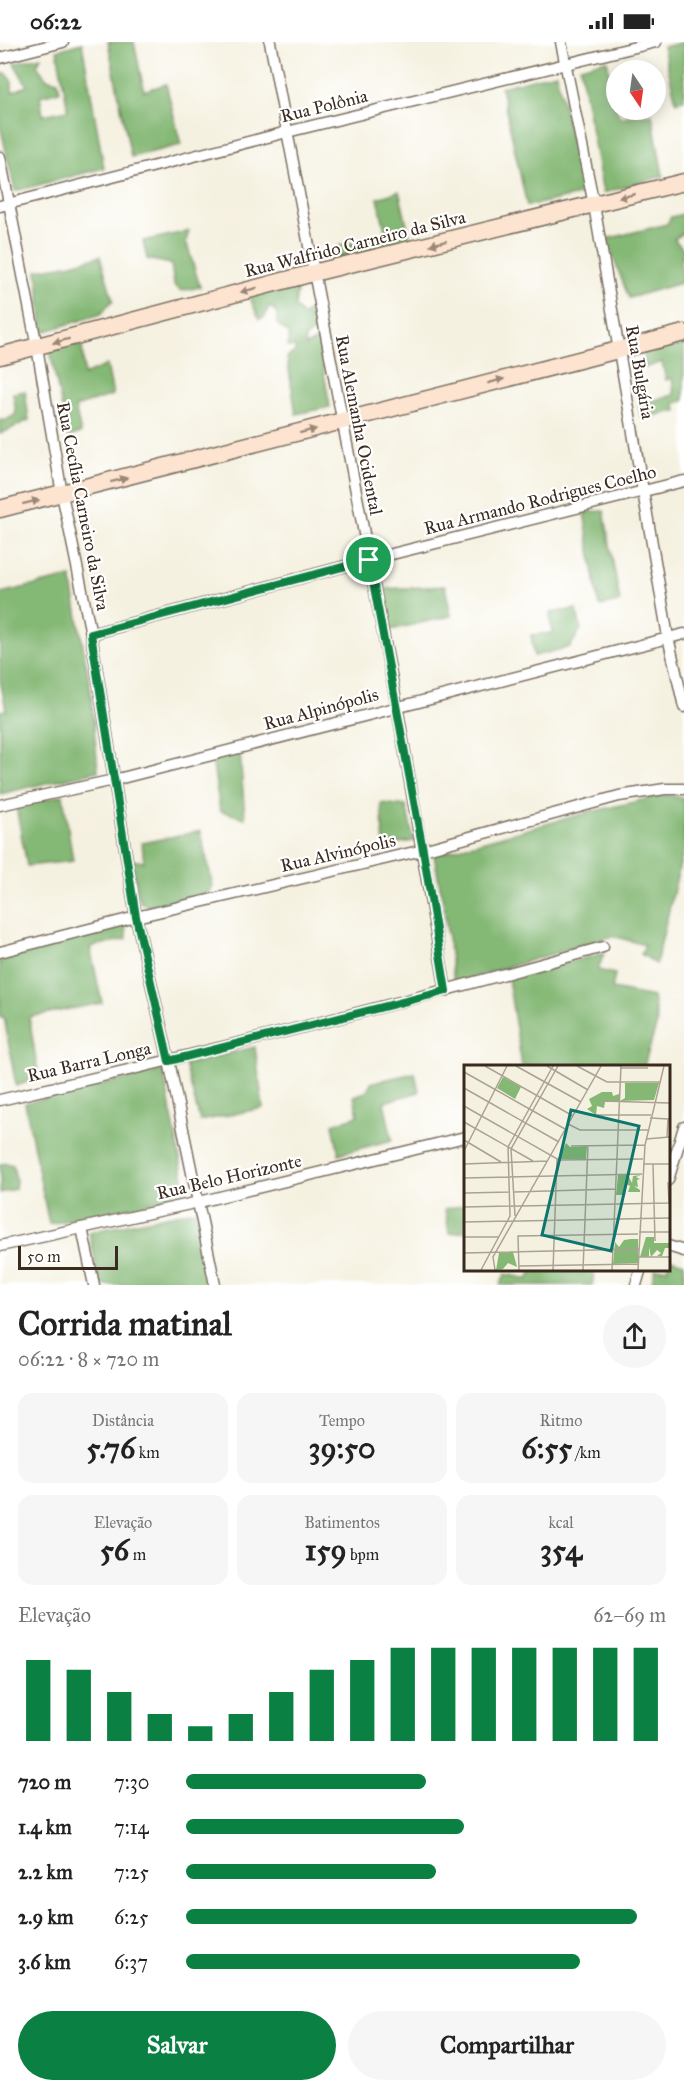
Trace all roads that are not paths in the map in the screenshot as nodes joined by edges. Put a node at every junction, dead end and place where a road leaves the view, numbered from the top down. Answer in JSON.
{"nodes":[{"id":1,"x":63,"y":42,"type":"edge"},
{"id":2,"x":270,"y":42,"type":"edge"},
{"id":3,"x":561,"y":42,"type":"edge"},
{"id":4,"x":656,"y":42,"type":"edge"},
{"id":5,"x":0,"y":58,"type":"edge"},
{"id":6,"x":566,"y":64,"type":"junction"},
{"id":7,"x":287,"y":132,"type":"junction"},
{"id":8,"x":0,"y":157,"type":"edge"},
{"id":9,"x":684,"y":182,"type":"edge"},
{"id":10,"x":5,"y":205,"type":"edge"},
{"id":11,"x":594,"y":205,"type":"junction"},
{"id":12,"x":313,"y":273,"type":"junction"},
{"id":13,"x":684,"y":333,"type":"edge"},
{"id":14,"x":37,"y":347,"type":"junction"},
{"id":15,"x":619,"y":349,"type":"junction"},
{"id":16,"x":0,"y":356,"type":"edge"},
{"id":17,"x":342,"y":422,"type":"junction"},
{"id":18,"x":684,"y":481,"type":"edge"},
{"id":19,"x":644,"y":491,"type":"junction"},
{"id":20,"x":62,"y":494,"type":"junction"},
{"id":21,"x":0,"y":509,"type":"edge"},
{"id":22,"x":369,"y":560,"type":"junction"},
{"id":23,"x":684,"y":633,"type":"edge"},
{"id":24,"x":91,"y":634,"type":"junction"},
{"id":25,"x":668,"y":637,"type":"junction"},
{"id":26,"x":397,"y":706,"type":"junction"},
{"id":27,"x":684,"y":707,"type":"edge"},
{"id":28,"x":114,"y":780,"type":"junction"},
{"id":29,"x":684,"y":789,"type":"edge"},
{"id":30,"x":0,"y":805,"type":"edge"},
{"id":31,"x":423,"y":850,"type":"junction"},
{"id":32,"x":136,"y":917,"type":"junction"},
{"id":33,"x":603,"y":947,"type":"dead end"},
{"id":34,"x":0,"y":952,"type":"edge"},
{"id":35,"x":446,"y":991,"type":"junction"},
{"id":36,"x":169,"y":1061,"type":"junction"},
{"id":37,"x":0,"y":1100,"type":"edge"},
{"id":38,"x":684,"y":1127,"type":"edge"},
{"id":39,"x":464,"y":1137,"type":"edge"},
{"id":40,"x":673,"y":1145,"type":"edge"},
{"id":41,"x":669,"y":1173,"type":"edge"},
{"id":42,"x":199,"y":1202,"type":"junction"},
{"id":43,"x":82,"y":1228,"type":"junction"},
{"id":44,"x":0,"y":1246,"type":"edge"},
{"id":45,"x":669,"y":1246,"type":"edge"},
{"id":46,"x":684,"y":1251,"type":"edge"},
{"id":47,"x":641,"y":1270,"type":"edge"},
{"id":48,"x":94,"y":1285,"type":"edge"},
{"id":49,"x":215,"y":1285,"type":"edge"},
{"id":50,"x":636,"y":1285,"type":"edge"}],
"edges":[{"from":1,"to":5,"type":"street"},
{"from":2,"to":7,"type":"street","name":"Rua Alemanha Ocidental"},
{"from":3,"to":6,"type":"street","name":"Rua Bulgária"},
{"from":4,"to":6,"type":"street","name":"Rua Polônia"},
{"from":6,"to":7,"type":"street","name":"Rua Polônia"},
{"from":6,"to":11,"type":"street","name":"Rua Bulgária"},
{"from":7,"to":10,"type":"street","name":"Rua Polônia"},
{"from":7,"to":12,"type":"street","name":"Rua Alemanha Ocidental"},
{"from":8,"to":10,"type":"street","name":"Rua Cecília Carneiro da Silva"},
{"from":9,"to":11,"type":"main road","name":"Rua Walfrido Carneiro da Silva","one_way":true},
{"from":10,"to":14,"type":"street","name":"Rua Cecília Carneiro da Silva"},
{"from":11,"to":12,"type":"main road","name":"Rua Walfrido Carneiro da Silva","one_way":true},
{"from":11,"to":15,"type":"street","name":"Rua Bulgária"},
{"from":12,"to":14,"type":"main road","name":"Rua Walfrido Carneiro da Silva","one_way":true},
{"from":12,"to":17,"type":"street","name":"Rua Alemanha Ocidental"},
{"from":13,"to":15,"type":"main road"},
{"from":14,"to":16,"type":"main road","name":"Rua Walfrido Carneiro da Silva"},
{"from":14,"to":20,"type":"street","name":"Rua Cecília Carneiro da Silva"},
{"from":17,"to":15,"type":"main road","one_way":true},
{"from":15,"to":19,"type":"street","name":"Rua Bulgária"},
{"from":20,"to":17,"type":"main road","one_way":true},
{"from":17,"to":22,"type":"street","name":"Rua Alemanha Ocidental"},
{"from":18,"to":19,"type":"street","name":"Rua Armando Rodrigues Coelho"},
{"from":19,"to":22,"type":"street","name":"Rua Armando Rodrigues Coelho"},
{"from":19,"to":25,"type":"street","name":"Rua Bulgária"},
{"from":21,"to":20,"type":"main road","one_way":true},
{"from":20,"to":24,"type":"street","name":"Rua Cecília Carneiro da Silva"},
{"from":22,"to":24,"type":"street","name":"Rua Armando Rodrigues Coelho"},
{"from":22,"to":26,"type":"street","name":"Rua Alemanha Ocidental"},
{"from":23,"to":25,"type":"street","name":"Rua Alpinópolis"},
{"from":24,"to":28,"type":"street","name":"Rua Cecília Carneiro da Silva"},
{"from":25,"to":26,"type":"street","name":"Rua Alpinópolis"},
{"from":25,"to":27,"type":"street","name":"Rua Bulgária"},
{"from":26,"to":28,"type":"street","name":"Rua Alpinópolis"},
{"from":26,"to":31,"type":"street","name":"Rua Alemanha Ocidental"},
{"from":28,"to":30,"type":"street","name":"Rua Alpinópolis"},
{"from":28,"to":32,"type":"street","name":"Rua Cecília Carneiro da Silva"},
{"from":29,"to":31,"type":"street","name":"Rua Alvinópolis"},
{"from":31,"to":32,"type":"street","name":"Rua Alvinópolis"},
{"from":31,"to":35,"type":"street","name":"Rua Alemanha Ocidental"},
{"from":32,"to":34,"type":"street","name":"Rua Alvinópolis"},
{"from":32,"to":36,"type":"street","name":"Rua Cecília Carneiro da Silva"},
{"from":33,"to":35,"type":"street","name":"Rua Barra Longa"},
{"from":35,"to":36,"type":"street","name":"Rua Barra Longa"},
{"from":36,"to":37,"type":"street","name":"Rua Barra Longa"},
{"from":36,"to":42,"type":"street","name":"Rua Cecília Carneiro da Silva"},
{"from":38,"to":40,"type":"street"},
{"from":39,"to":42,"type":"street","name":"Rua Belo Horizonte"},
{"from":40,"to":41,"type":"street"},
{"from":42,"to":43,"type":"street","name":"Rua Belo Horizonte"},
{"from":42,"to":49,"type":"street","name":"Rua Cecília Carneiro da Silva"},
{"from":43,"to":44,"type":"street","name":"Rua Belo Horizonte"},
{"from":43,"to":48,"type":"street"},
{"from":45,"to":46,"type":"street"},
{"from":47,"to":50,"type":"street"}]}
